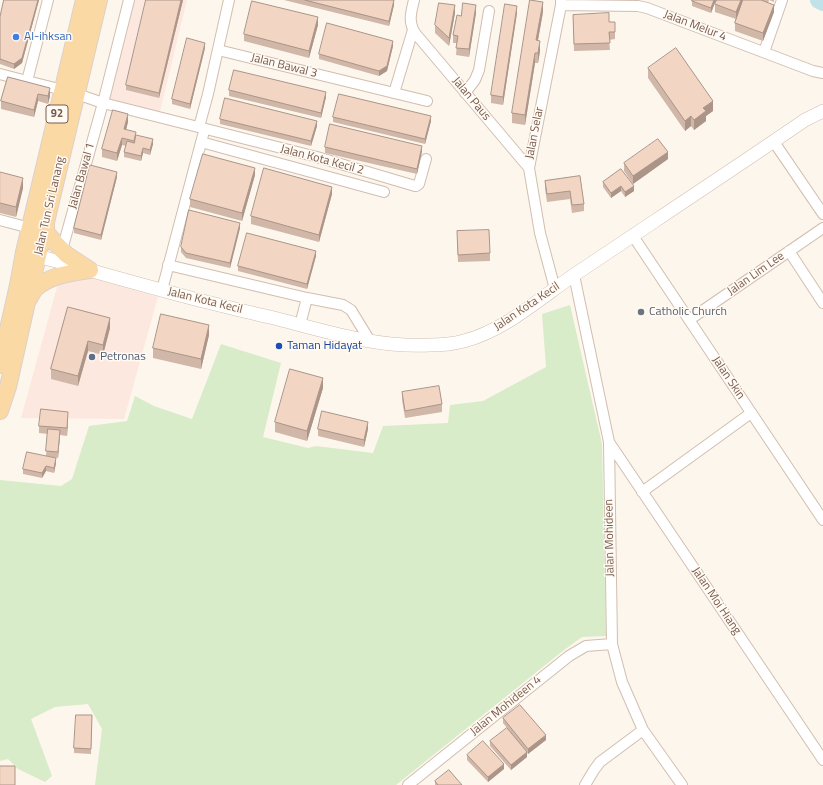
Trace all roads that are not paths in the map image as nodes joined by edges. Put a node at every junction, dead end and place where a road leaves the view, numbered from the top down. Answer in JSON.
{"nodes":[{"id":1,"x":48,"y":0,"type":"edge"},
{"id":2,"x":84,"y":0,"type":"edge"},
{"id":3,"x":99,"y":0,"type":"edge"},
{"id":4,"x":129,"y":0,"type":"edge"},
{"id":5,"x":229,"y":0,"type":"edge"},
{"id":6,"x":414,"y":0,"type":"edge"},
{"id":7,"x":782,"y":0,"type":"edge"},
{"id":8,"x":561,"y":2,"type":"edge"},
{"id":9,"x":489,"y":11,"type":"dead end"},
{"id":10,"x":413,"y":30,"type":"junction"},
{"id":11,"x":218,"y":50,"type":"junction"},
{"id":12,"x":764,"y":52,"type":"junction"},
{"id":13,"x":823,"y":73,"type":"edge"},
{"id":14,"x":0,"y":74,"type":"edge"},
{"id":15,"x":26,"y":81,"type":"junction"},
{"id":16,"x":70,"y":92,"type":"junction"},
{"id":17,"x":465,"y":92,"type":"junction"},
{"id":18,"x":394,"y":93,"type":"junction"},
{"id":19,"x":427,"y":101,"type":"dead end"},
{"id":20,"x":103,"y":103,"type":"junction"},
{"id":21,"x":823,"y":111,"type":"edge"},
{"id":22,"x":202,"y":128,"type":"junction"},
{"id":23,"x":201,"y":142,"type":"junction"},
{"id":24,"x":774,"y":142,"type":"junction"},
{"id":25,"x":426,"y":159,"type":"dead end"},
{"id":26,"x":528,"y":168,"type":"junction"},
{"id":27,"x":384,"y":192,"type":"dead end"},
{"id":28,"x":823,"y":214,"type":"edge"},
{"id":29,"x":0,"y":220,"type":"edge"},
{"id":30,"x":46,"y":221,"type":"junction"},
{"id":31,"x":30,"y":228,"type":"junction"},
{"id":32,"x":823,"y":228,"type":"edge"},
{"id":33,"x":633,"y":236,"type":"junction"},
{"id":34,"x":62,"y":250,"type":"junction"},
{"id":35,"x":789,"y":251,"type":"junction"},
{"id":36,"x":31,"y":254,"type":"junction"},
{"id":37,"x":168,"y":265,"type":"junction"},
{"id":38,"x":90,"y":270,"type":"junction"},
{"id":39,"x":574,"y":275,"type":"junction"},
{"id":40,"x":555,"y":289,"type":"junction"},
{"id":41,"x":162,"y":290,"type":"junction"},
{"id":42,"x":307,"y":298,"type":"junction"},
{"id":43,"x":27,"y":302,"type":"junction"},
{"id":44,"x":823,"y":303,"type":"edge"},
{"id":45,"x":689,"y":320,"type":"junction"},
{"id":46,"x":300,"y":325,"type":"junction"},
{"id":47,"x":370,"y":341,"type":"junction"},
{"id":48,"x":0,"y":365,"type":"edge"},
{"id":49,"x":0,"y":411,"type":"edge"},
{"id":50,"x":751,"y":413,"type":"junction"},
{"id":51,"x":609,"y":442,"type":"junction"},
{"id":52,"x":642,"y":492,"type":"junction"},
{"id":53,"x":823,"y":519,"type":"edge"},
{"id":54,"x":612,"y":644,"type":"junction"},
{"id":55,"x":643,"y":730,"type":"junction"},
{"id":56,"x":823,"y":760,"type":"edge"},
{"id":57,"x":408,"y":785,"type":"edge"},
{"id":58,"x":585,"y":785,"type":"edge"},
{"id":59,"x":682,"y":785,"type":"edge"}],
"edges":[{"from":1,"to":15,"type":"street"},
{"from":2,"to":16,"type":"main road","name":"Jalan Tun Sri Lanang","number":"92"},
{"from":3,"to":16,"type":"main road","name":"Jalan Tun Sri Lanang","number":"92"},
{"from":4,"to":20,"type":"street","name":"Jalan Bawal 1"},
{"from":5,"to":11,"type":"street"},
{"from":6,"to":10,"type":"street"},
{"from":7,"to":12,"type":"street"},
{"from":8,"to":12,"type":"street","name":"Jalan Melur 4"},
{"from":8,"to":26,"type":"street","name":"Jalan Selar"},
{"from":9,"to":17,"type":"street"},
{"from":10,"to":17,"type":"street","name":"Jalan Paus"},
{"from":10,"to":18,"type":"street"},
{"from":11,"to":18,"type":"street","name":"Jalan Bawal 3"},
{"from":11,"to":22,"type":"street"},
{"from":12,"to":13,"type":"street","name":"Jalan Melur 4"},
{"from":14,"to":15,"type":"street"},
{"from":15,"to":16,"type":"street"},
{"from":16,"to":20,"type":"street"},
{"from":16,"to":30,"type":"main road","name":"Jalan Tun Sri Lanang","number":"92"},
{"from":16,"to":31,"type":"main road","name":"Jalan Tun Sri Lanang","number":"92"},
{"from":17,"to":26,"type":"street","name":"Jalan Paus"},
{"from":18,"to":19,"type":"street","name":"Jalan Bawal 3"},
{"from":20,"to":22,"type":"street"},
{"from":20,"to":34,"type":"street","name":"Jalan Bawal 1"},
{"from":21,"to":24,"type":"street","name":"Jalan Kota Kecil"},
{"from":22,"to":23,"type":"street"},
{"from":22,"to":25,"type":"street","name":"Jalan Kota Kecil 2"},
{"from":23,"to":27,"type":"street"},
{"from":23,"to":37,"type":"street"},
{"from":24,"to":28,"type":"street"},
{"from":24,"to":33,"type":"street","name":"Jalan Kota Kecil"},
{"from":26,"to":40,"type":"street","name":"Jalan Selar"},
{"from":29,"to":31,"type":"street"},
{"from":30,"to":34,"type":"main road"},
{"from":30,"to":36,"type":"main road","name":"Jalan Tun Sri Lanang","number":"92"},
{"from":31,"to":36,"type":"main road","name":"Jalan Tun Sri Lanang","number":"92"},
{"from":32,"to":35,"type":"street","name":"Jalan Lim Lee"},
{"from":33,"to":39,"type":"street","name":"Jalan Kota Kecil"},
{"from":33,"to":45,"type":"street","name":"Jalan Skin"},
{"from":34,"to":38,"type":"main road"},
{"from":35,"to":44,"type":"street"},
{"from":35,"to":45,"type":"street","name":"Jalan Lim Lee"},
{"from":36,"to":38,"type":"street","name":"Jalan Kota Kecil"},
{"from":36,"to":43,"type":"main road","name":"Jalan Tun Sri Lanang","number":"92"},
{"from":36,"to":48,"type":"main road","name":"Jalan Tun Sri Lanang","number":"92"},
{"from":37,"to":41,"type":"street"},
{"from":37,"to":42,"type":"street"},
{"from":38,"to":41,"type":"street","name":"Jalan Kota Kecil"},
{"from":38,"to":43,"type":"main road"},
{"from":39,"to":40,"type":"street","name":"Jalan Kota Kecil"},
{"from":39,"to":51,"type":"street","name":"Jalan Mohideen"},
{"from":40,"to":47,"type":"street","name":"Jalan Kota Kecil"},
{"from":41,"to":46,"type":"street","name":"Jalan Kota Kecil"},
{"from":42,"to":46,"type":"street"},
{"from":42,"to":47,"type":"street"},
{"from":43,"to":49,"type":"main road","name":"Jalan Tun Sri Lanang","number":"92"},
{"from":45,"to":50,"type":"street","name":"Jalan Skin"},
{"from":46,"to":47,"type":"street","name":"Jalan Kota Kecil"},
{"from":50,"to":52,"type":"street"},
{"from":50,"to":53,"type":"street","name":"Jalan Skin"},
{"from":51,"to":52,"type":"street","name":"Jalan Moi Hiang"},
{"from":51,"to":54,"type":"street","name":"Jalan Mohideen"},
{"from":52,"to":56,"type":"street","name":"Jalan Moi Hiang"},
{"from":54,"to":55,"type":"street","name":"Jalan Mohideen"},
{"from":54,"to":57,"type":"street","name":"Jalan Mohideen 4"},
{"from":55,"to":58,"type":"street"},
{"from":55,"to":59,"type":"street","name":"Jalan Mohideen"}]}
